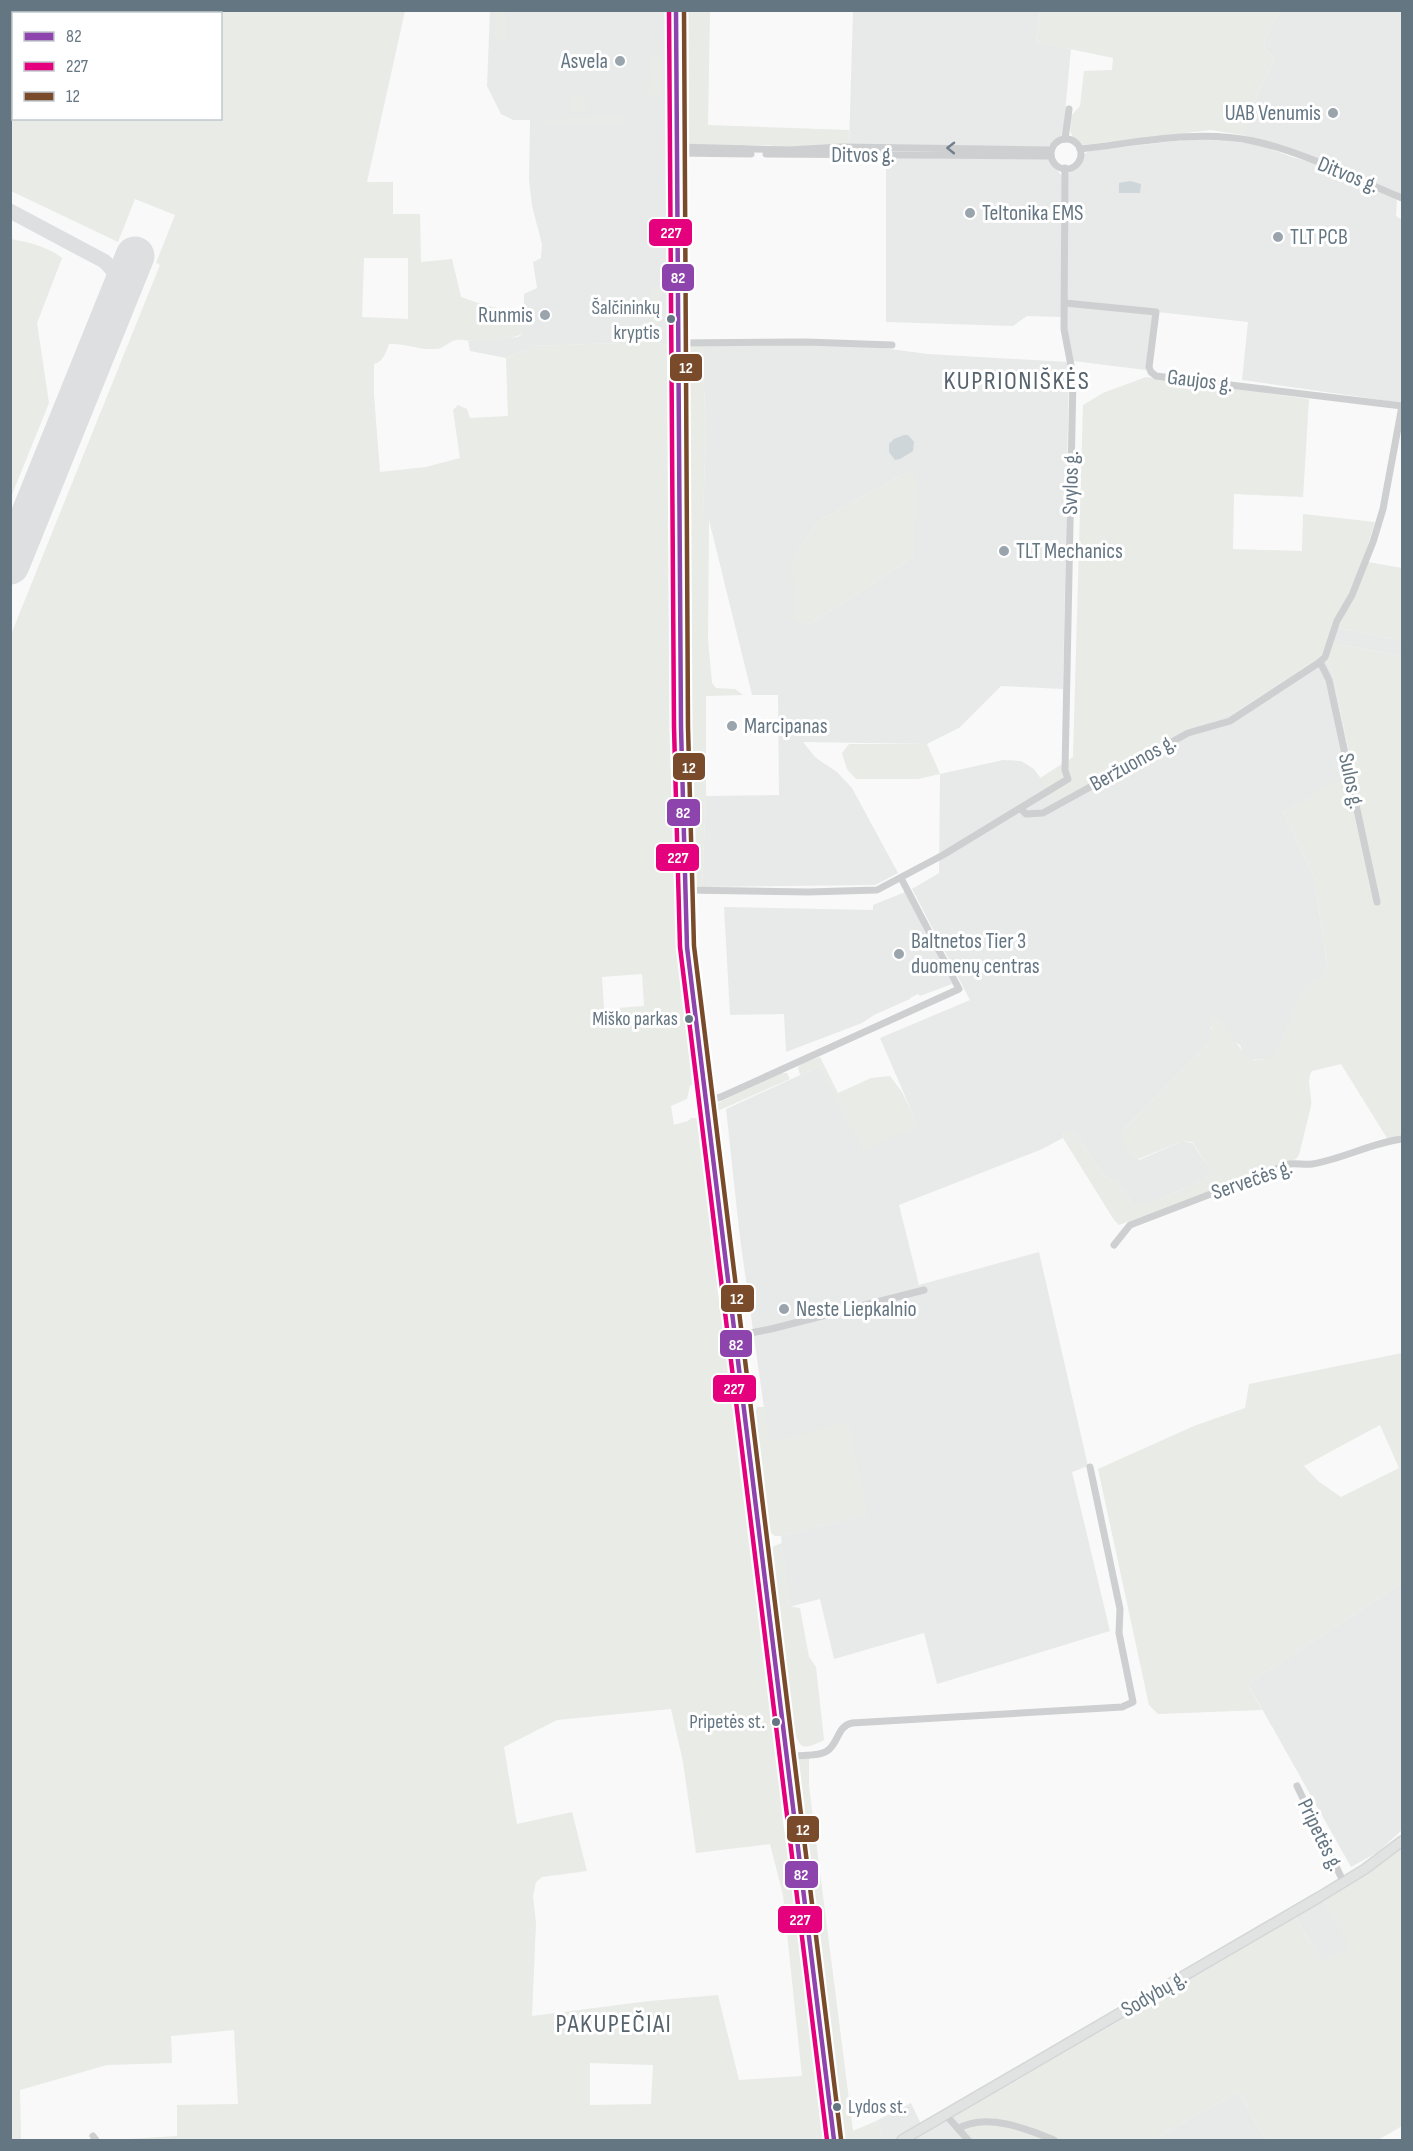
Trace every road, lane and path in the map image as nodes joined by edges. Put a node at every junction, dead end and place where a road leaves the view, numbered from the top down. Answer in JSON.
{"nodes":[{"id":1,"x":675,"y":10,"type":"edge"},
{"id":2,"x":1069,"y":109,"type":"dead end"},
{"id":3,"x":1065,"y":139,"type":"junction"},
{"id":4,"x":1080,"y":149,"type":"junction"},
{"id":5,"x":676,"y":150,"type":"junction"},
{"id":6,"x":1051,"y":153,"type":"junction"},
{"id":7,"x":1065,"y":168,"type":"junction"},
{"id":8,"x":1402,"y":198,"type":"edge"},
{"id":9,"x":1065,"y":303,"type":"junction"},
{"id":10,"x":677,"y":343,"type":"junction"},
{"id":11,"x":892,"y":345,"type":"dead end"},
{"id":12,"x":1402,"y":406,"type":"edge"},
{"id":13,"x":1320,"y":662,"type":"junction"},
{"id":14,"x":1020,"y":809,"type":"junction"},
{"id":15,"x":902,"y":878,"type":"junction"},
{"id":16,"x":684,"y":891,"type":"junction"},
{"id":17,"x":1377,"y":902,"type":"dead end"},
{"id":18,"x":706,"y":1101,"type":"junction"},
{"id":19,"x":1402,"y":1139,"type":"edge"},
{"id":20,"x":1114,"y":1245,"type":"dead end"},
{"id":21,"x":924,"y":1290,"type":"dead end"},
{"id":22,"x":735,"y":1336,"type":"junction"},
{"id":23,"x":1090,"y":1467,"type":"dead end"},
{"id":24,"x":788,"y":1755,"type":"junction"},
{"id":25,"x":1297,"y":1786,"type":"dead end"},
{"id":26,"x":1402,"y":1841,"type":"edge"},
{"id":27,"x":1344,"y":1883,"type":"junction"},
{"id":28,"x":946,"y":2115,"type":"junction"},
{"id":29,"x":958,"y":2129,"type":"junction"},
{"id":30,"x":833,"y":2140,"type":"edge"},
{"id":31,"x":902,"y":2140,"type":"edge"},
{"id":32,"x":968,"y":2140,"type":"edge"},
{"id":33,"x":1054,"y":2140,"type":"edge"}],
"edges":[{"from":1,"to":5,"type":"highway"},
{"from":2,"to":3,"type":"street"},
{"from":3,"to":4,"type":"street"},
{"from":3,"to":6,"type":"street"},
{"from":4,"to":7,"type":"street"},
{"from":4,"to":8,"type":"street","name":"Ditvos g."},
{"from":5,"to":6,"type":"street","name":"Ditvos g."},
{"from":5,"to":10,"type":"highway"},
{"from":6,"to":7,"type":"street"},
{"from":7,"to":9,"type":"street","name":"Svylos g."},
{"from":9,"to":12,"type":"street","name":"Gaujos g."},
{"from":9,"to":14,"type":"street","name":"Svylos g."},
{"from":10,"to":11,"type":"street"},
{"from":10,"to":16,"type":"highway"},
{"from":12,"to":13,"type":"street"},
{"from":13,"to":14,"type":"street","name":"Beržuonos g."},
{"from":13,"to":17,"type":"street","name":"Sulos g."},
{"from":14,"to":15,"type":"street"},
{"from":15,"to":16,"type":"street"},
{"from":15,"to":18,"type":"street"},
{"from":16,"to":18,"type":"highway"},
{"from":18,"to":22,"type":"highway"},
{"from":19,"to":20,"type":"street","name":"Servečės g."},
{"from":21,"to":22,"type":"street"},
{"from":22,"to":24,"type":"highway"},
{"from":23,"to":24,"type":"street"},
{"from":24,"to":30,"type":"highway"},
{"from":25,"to":27,"type":"street","name":"Pripetės g."},
{"from":26,"to":27,"type":"main road","name":"Sodybų g."},
{"from":27,"to":28,"type":"main road","name":"Sodybų g."},
{"from":28,"to":29,"type":"street"},
{"from":28,"to":31,"type":"main road","name":"Sodybų g."},
{"from":29,"to":32,"type":"street"},
{"from":29,"to":33,"type":"street"}]}
